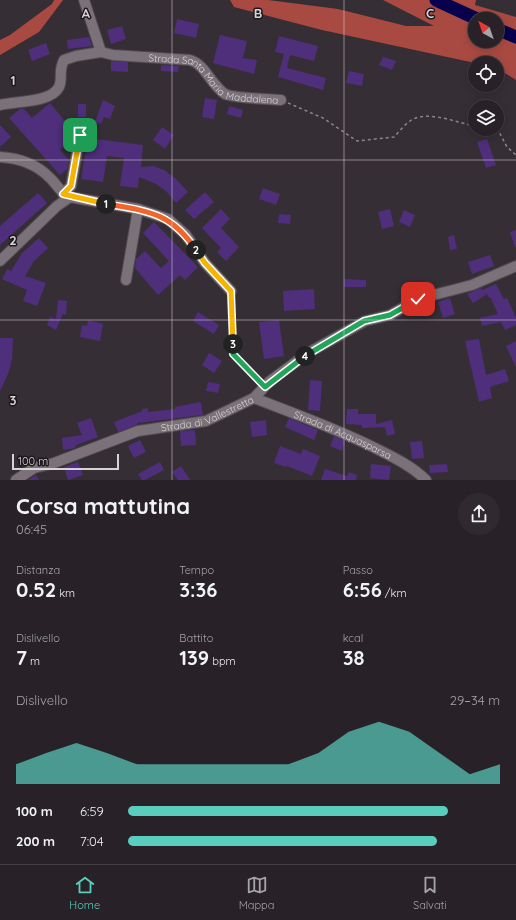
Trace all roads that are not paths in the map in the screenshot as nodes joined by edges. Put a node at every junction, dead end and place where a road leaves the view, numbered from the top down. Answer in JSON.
{"nodes":[{"id":1,"x":84,"y":0,"type":"edge"},
{"id":2,"x":101,"y":52,"type":"junction"},
{"id":3,"x":281,"y":100,"type":"road end"},
{"id":4,"x":0,"y":105,"type":"edge"},
{"id":5,"x":80,"y":135,"type":"dead end"},
{"id":6,"x":0,"y":158,"type":"edge"},
{"id":7,"x":66,"y":196,"type":"junction"},
{"id":8,"x":138,"y":210,"type":"junction"},
{"id":9,"x":0,"y":260,"type":"edge"},
{"id":10,"x":516,"y":266,"type":"edge"},
{"id":11,"x":126,"y":280,"type":"dead end"},
{"id":12,"x":231,"y":291,"type":"road end"},
{"id":13,"x":254,"y":398,"type":"junction"},
{"id":14,"x":16,"y":480,"type":"edge"},
{"id":15,"x":426,"y":480,"type":"edge"}],
"edges":[{"from":1,"to":2,"type":"street"},
{"from":2,"to":3,"type":"street","name":"Strada Santa Maria Maddalena"},
{"from":2,"to":4,"type":"street","name":"Strada Santa Maria Maddalena"},
{"from":5,"to":7,"type":"street"},
{"from":6,"to":7,"type":"street"},
{"from":7,"to":8,"type":"street"},
{"from":7,"to":9,"type":"street"},
{"from":8,"to":11,"type":"street"},
{"from":8,"to":12,"type":"street"},
{"from":10,"to":13,"type":"street","name":"Strada di Vallestretta"},
{"from":13,"to":14,"type":"street","name":"Strada di Vallestretta"},
{"from":13,"to":15,"type":"street","name":"Strada di Acquasparsa"}]}
